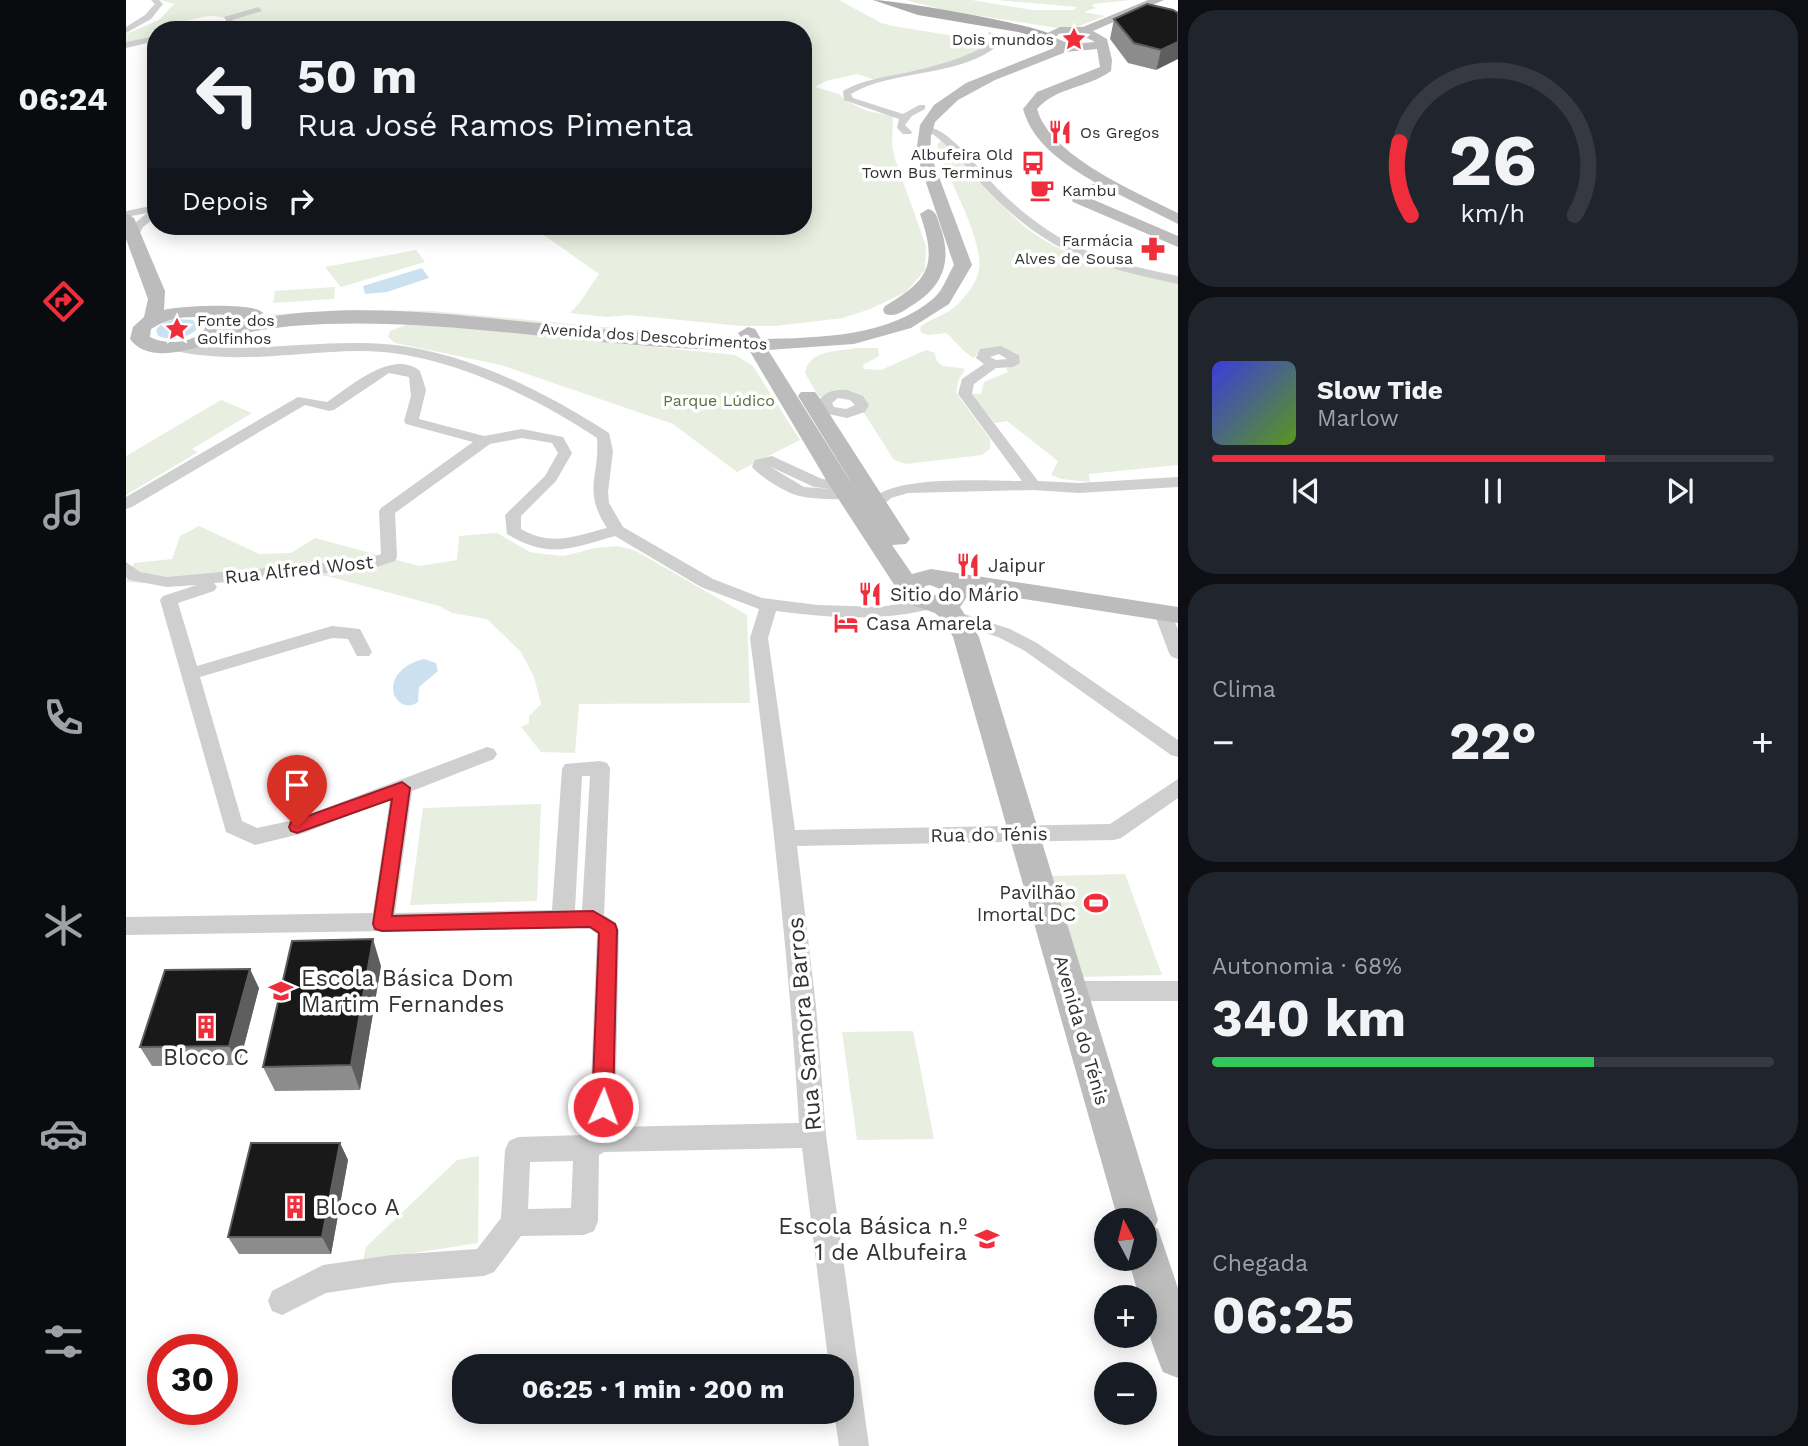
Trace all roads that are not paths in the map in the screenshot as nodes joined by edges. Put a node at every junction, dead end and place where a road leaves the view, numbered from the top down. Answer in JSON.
{"nodes":[{"id":1,"x":155,"y":0,"type":"edge"},
{"id":2,"x":879,"y":0,"type":"edge"},
{"id":3,"x":893,"y":0,"type":"edge"},
{"id":4,"x":1163,"y":2,"type":"edge"},
{"id":5,"x":259,"y":9,"type":"dead end"},
{"id":6,"x":228,"y":19,"type":"joint"},
{"id":7,"x":223,"y":21,"type":"edge"},
{"id":8,"x":126,"y":31,"type":"edge"},
{"id":9,"x":991,"y":34,"type":"dead end"},
{"id":10,"x":147,"y":40,"type":"edge"},
{"id":11,"x":1077,"y":41,"type":"junction"},
{"id":12,"x":126,"y":45,"type":"edge"},
{"id":13,"x":932,"y":130,"type":"dead end"},
{"id":14,"x":905,"y":131,"type":"joint"},
{"id":15,"x":916,"y":182,"type":"dead end"},
{"id":16,"x":1111,"y":183,"type":"junction"},
{"id":17,"x":126,"y":206,"type":"edge"},
{"id":18,"x":147,"y":209,"type":"edge"},
{"id":19,"x":147,"y":212,"type":"edge"},
{"id":20,"x":126,"y":216,"type":"edge"},
{"id":21,"x":147,"y":216,"type":"edge"},
{"id":22,"x":1178,"y":219,"type":"edge"},
{"id":23,"x":134,"y":237,"type":"junction"},
{"id":24,"x":1178,"y":242,"type":"edge"},
{"id":25,"x":147,"y":269,"type":"junction"},
{"id":26,"x":1178,"y":280,"type":"edge"},
{"id":27,"x":198,"y":312,"type":"junction"},
{"id":28,"x":151,"y":320,"type":"junction"},
{"id":29,"x":126,"y":329,"type":"edge"},
{"id":30,"x":750,"y":339,"type":"junction"},
{"id":31,"x":126,"y":342,"type":"edge"},
{"id":32,"x":209,"y":343,"type":"junction"},
{"id":33,"x":154,"y":346,"type":"junction"},
{"id":34,"x":778,"y":347,"type":"junction"},
{"id":35,"x":993,"y":364,"type":"dead end"},
{"id":36,"x":485,"y":441,"type":"junction"},
{"id":37,"x":1178,"y":482,"type":"edge"},
{"id":38,"x":1033,"y":485,"type":"junction"},
{"id":39,"x":856,"y":489,"type":"junction"},
{"id":40,"x":126,"y":504,"type":"edge"},
{"id":41,"x":617,"y":530,"type":"junction"},
{"id":42,"x":126,"y":567,"type":"edge"},
{"id":43,"x":284,"y":581,"type":"dead end"},
{"id":44,"x":934,"y":595,"type":"junction"},
{"id":45,"x":770,"y":605,"type":"junction"},
{"id":46,"x":1171,"y":614,"type":"edge"},
{"id":47,"x":363,"y":652,"type":"dead end"},
{"id":48,"x":1178,"y":653,"type":"edge"},
{"id":49,"x":190,"y":674,"type":"junction"},
{"id":50,"x":1178,"y":750,"type":"edge"},
{"id":51,"x":487,"y":754,"type":"dead end"},
{"id":52,"x":1178,"y":787,"type":"edge"},
{"id":53,"x":402,"y":788,"type":"junction"},
{"id":54,"x":1024,"y":834,"type":"junction"},
{"id":55,"x":786,"y":838,"type":"junction"},
{"id":56,"x":563,"y":919,"type":"junction"},
{"id":57,"x":593,"y":919,"type":"junction"},
{"id":58,"x":382,"y":924,"type":"junction"},
{"id":59,"x":126,"y":926,"type":"edge"},
{"id":60,"x":1070,"y":991,"type":"junction"},
{"id":61,"x":1178,"y":991,"type":"edge"},
{"id":62,"x":813,"y":1135,"type":"junction"},
{"id":63,"x":594,"y":1144,"type":"junction"},
{"id":64,"x":1134,"y":1208,"type":"edge"},
{"id":65,"x":513,"y":1223,"type":"junction"},
{"id":66,"x":1152,"y":1271,"type":"edge"},
{"id":67,"x":282,"y":1301,"type":"dead end"},
{"id":68,"x":1178,"y":1357,"type":"edge"},
{"id":69,"x":854,"y":1446,"type":"edge"}],
"edges":[{"from":1,"to":8,"type":"street"},
{"from":2,"to":11,"type":"main road"},
{"from":3,"to":11,"type":"main road"},
{"from":4,"to":11,"type":"main road"},
{"from":4,"to":11,"type":"main road"},
{"from":5,"to":6,"type":"street"},
{"from":6,"to":7,"type":"street"},
{"from":9,"to":14,"type":"street"},
{"from":10,"to":12,"type":"street"},
{"from":11,"to":14,"type":"main road"},
{"from":11,"to":16,"type":"main road"},
{"from":11,"to":34,"type":"main road"},
{"from":13,"to":26,"type":"street"},
{"from":15,"to":34,"type":"main road","name":"Avenida dos Descobrimentos"},
{"from":16,"to":22,"type":"main road"},
{"from":16,"to":24,"type":"main road"},
{"from":17,"to":18,"type":"street"},
{"from":19,"to":20,"type":"street"},
{"from":20,"to":23,"type":"main road"},
{"from":21,"to":23,"type":"street"},
{"from":23,"to":25,"type":"main road"},
{"from":25,"to":27,"type":"main road"},
{"from":25,"to":28,"type":"main road"},
{"from":27,"to":28,"type":"main road","name":"Avenida dos Descobrimentos"},
{"from":27,"to":30,"type":"main road","name":"Avenida dos Descobrimentos"},
{"from":27,"to":32,"type":"main road"},
{"from":28,"to":29,"type":"main road"},
{"from":28,"to":33,"type":"main road"},
{"from":30,"to":32,"type":"main road","name":"Avenida dos Descobrimentos"},
{"from":30,"to":34,"type":"main road","name":"Avenida dos Descobrimentos"},
{"from":30,"to":39,"type":"main road"},
{"from":31,"to":33,"type":"main road"},
{"from":32,"to":33,"type":"main road","name":"Avenida dos Descobrimentos"},
{"from":32,"to":41,"type":"street"},
{"from":34,"to":39,"type":"main road"},
{"from":35,"to":38,"type":"street"},
{"from":36,"to":40,"type":"street"},
{"from":36,"to":41,"type":"street","name":"Rua Alfred Wost"},
{"from":36,"to":42,"type":"street","name":"Rua Alfred Wost"},
{"from":37,"to":38,"type":"street"},
{"from":38,"to":39,"type":"street"},
{"from":39,"to":44,"type":"main road","name":"Avenida do Ténis"},
{"from":41,"to":45,"type":"street"},
{"from":43,"to":49,"type":"street"},
{"from":44,"to":45,"type":"street"},
{"from":44,"to":46,"type":"main road"},
{"from":44,"to":50,"type":"street"},
{"from":44,"to":54,"type":"main road","name":"Avenida do Ténis"},
{"from":45,"to":55,"type":"street","name":"Rua Samora Barros"},
{"from":46,"to":48,"type":"street"},
{"from":47,"to":49,"type":"street"},
{"from":49,"to":53,"type":"street"},
{"from":51,"to":53,"type":"street"},
{"from":52,"to":54,"type":"street","name":"Rua do Ténis"},
{"from":53,"to":58,"type":"street"},
{"from":54,"to":55,"type":"street","name":"Rua do Ténis"},
{"from":54,"to":60,"type":"main road","name":"Avenida do Ténis"},
{"from":55,"to":62,"type":"street","name":"Rua Samora Barros"},
{"from":56,"to":57,"type":"street"},
{"from":56,"to":57,"type":"street"},
{"from":56,"to":58,"type":"street"},
{"from":57,"to":63,"type":"street"},
{"from":58,"to":59,"type":"street"},
{"from":60,"to":61,"type":"street"},
{"from":60,"to":64,"type":"main road","name":"Avenida do Ténis"},
{"from":62,"to":63,"type":"street"},
{"from":62,"to":69,"type":"street","name":"Rua Samora Barros"},
{"from":63,"to":65,"type":"street"},
{"from":63,"to":65,"type":"street"},
{"from":65,"to":67,"type":"street"},
{"from":66,"to":68,"type":"main road"}]}
